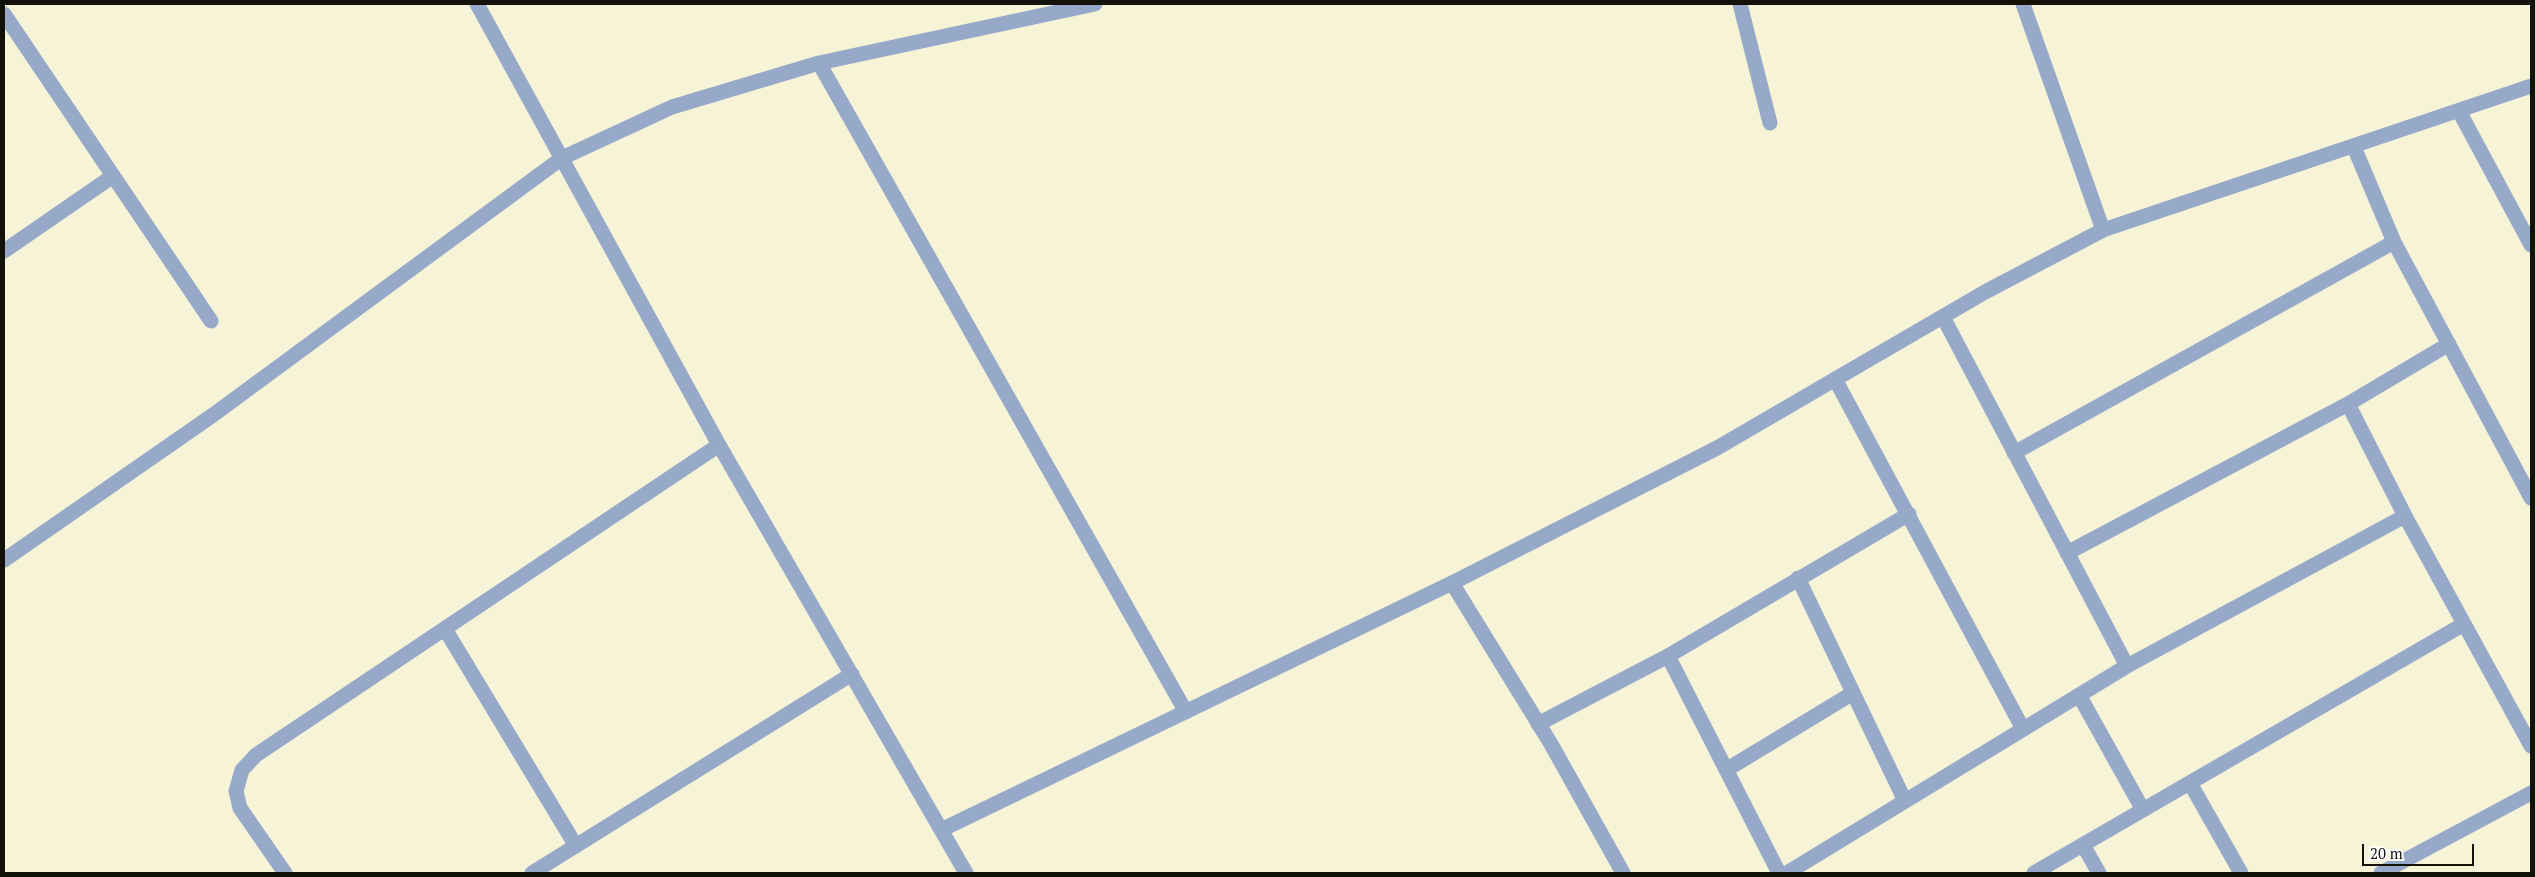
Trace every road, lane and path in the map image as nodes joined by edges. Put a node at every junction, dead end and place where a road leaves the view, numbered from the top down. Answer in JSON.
{"nodes":[{"id":1,"x":478,"y":4,"type":"edge"},
{"id":2,"x":1096,"y":4,"type":"edge"},
{"id":3,"x":1740,"y":4,"type":"edge"},
{"id":4,"x":2023,"y":4,"type":"edge"},
{"id":5,"x":4,"y":14,"type":"edge"},
{"id":6,"x":820,"y":63,"type":"junction"},
{"id":7,"x":2531,"y":86,"type":"edge"},
{"id":8,"x":2459,"y":111,"type":"junction"},
{"id":9,"x":1770,"y":122,"type":"dead end"},
{"id":10,"x":2354,"y":147,"type":"junction"},
{"id":11,"x":562,"y":158,"type":"junction"},
{"id":12,"x":113,"y":176,"type":"junction"},
{"id":13,"x":2103,"y":230,"type":"junction"},
{"id":14,"x":2394,"y":242,"type":"junction"},
{"id":15,"x":2531,"y":245,"type":"edge"},
{"id":16,"x":4,"y":251,"type":"edge"},
{"id":17,"x":1943,"y":317,"type":"junction"},
{"id":18,"x":211,"y":321,"type":"dead end"},
{"id":19,"x":2449,"y":344,"type":"junction"},
{"id":20,"x":1836,"y":379,"type":"junction"},
{"id":21,"x":2348,"y":404,"type":"junction"},
{"id":22,"x":720,"y":445,"type":"junction"},
{"id":23,"x":2014,"y":453,"type":"junction"},
{"id":24,"x":2531,"y":498,"type":"edge"},
{"id":25,"x":1909,"y":514,"type":"junction"},
{"id":26,"x":2405,"y":516,"type":"junction"},
{"id":27,"x":2067,"y":553,"type":"junction"},
{"id":28,"x":4,"y":560,"type":"edge"},
{"id":29,"x":1798,"y":578,"type":"junction"},
{"id":30,"x":1452,"y":583,"type":"junction"},
{"id":31,"x":2464,"y":624,"type":"junction"},
{"id":32,"x":446,"y":628,"type":"junction"},
{"id":33,"x":1668,"y":656,"type":"junction"},
{"id":34,"x":2126,"y":666,"type":"junction"},
{"id":35,"x":852,"y":674,"type":"junction"},
{"id":36,"x":1853,"y":693,"type":"junction"},
{"id":37,"x":2079,"y":695,"type":"junction"},
{"id":38,"x":1186,"y":712,"type":"junction"},
{"id":39,"x":1538,"y":724,"type":"junction"},
{"id":40,"x":2023,"y":729,"type":"junction"},
{"id":41,"x":2531,"y":746,"type":"edge"},
{"id":42,"x":1726,"y":770,"type":"junction"},
{"id":43,"x":2190,"y":783,"type":"junction"},
{"id":44,"x":2531,"y":793,"type":"edge"},
{"id":45,"x":1905,"y":801,"type":"junction"},
{"id":46,"x":2143,"y":810,"type":"junction"},
{"id":47,"x":941,"y":830,"type":"junction"},
{"id":48,"x":2083,"y":845,"type":"junction"},
{"id":49,"x":576,"y":846,"type":"junction"},
{"id":50,"x":285,"y":873,"type":"edge"},
{"id":51,"x":532,"y":873,"type":"edge"},
{"id":52,"x":966,"y":873,"type":"edge"},
{"id":53,"x":1623,"y":873,"type":"edge"},
{"id":54,"x":1779,"y":873,"type":"edge"},
{"id":55,"x":1787,"y":873,"type":"edge"},
{"id":56,"x":2034,"y":873,"type":"edge"},
{"id":57,"x":2099,"y":873,"type":"edge"},
{"id":58,"x":2241,"y":873,"type":"edge"},
{"id":59,"x":2381,"y":873,"type":"edge"}],
"edges":[{"from":1,"to":11,"type":"street"},
{"from":2,"to":6,"type":"street"},
{"from":3,"to":9,"type":"street"},
{"from":4,"to":13,"type":"street"},
{"from":5,"to":12,"type":"street"},
{"from":6,"to":11,"type":"street"},
{"from":6,"to":38,"type":"street"},
{"from":7,"to":8,"type":"street"},
{"from":8,"to":10,"type":"street"},
{"from":8,"to":15,"type":"street"},
{"from":10,"to":13,"type":"street"},
{"from":10,"to":14,"type":"street"},
{"from":11,"to":22,"type":"street"},
{"from":11,"to":28,"type":"street"},
{"from":12,"to":16,"type":"street"},
{"from":12,"to":18,"type":"street"},
{"from":13,"to":17,"type":"street"},
{"from":14,"to":19,"type":"street"},
{"from":14,"to":23,"type":"street"},
{"from":17,"to":20,"type":"street"},
{"from":17,"to":23,"type":"street"},
{"from":19,"to":21,"type":"street"},
{"from":19,"to":24,"type":"street"},
{"from":20,"to":25,"type":"street"},
{"from":20,"to":30,"type":"street"},
{"from":21,"to":26,"type":"street"},
{"from":21,"to":27,"type":"street"},
{"from":22,"to":32,"type":"street"},
{"from":22,"to":35,"type":"street"},
{"from":23,"to":27,"type":"street"},
{"from":25,"to":29,"type":"street"},
{"from":25,"to":40,"type":"street"},
{"from":26,"to":31,"type":"street"},
{"from":26,"to":34,"type":"street"},
{"from":27,"to":34,"type":"street"},
{"from":29,"to":33,"type":"street"},
{"from":29,"to":36,"type":"street"},
{"from":30,"to":38,"type":"street"},
{"from":30,"to":39,"type":"street"},
{"from":31,"to":41,"type":"street"},
{"from":31,"to":43,"type":"street"},
{"from":32,"to":49,"type":"street"},
{"from":32,"to":50,"type":"street"},
{"from":33,"to":39,"type":"street"},
{"from":33,"to":42,"type":"street"},
{"from":34,"to":37,"type":"street"},
{"from":35,"to":47,"type":"street"},
{"from":35,"to":49,"type":"street"},
{"from":36,"to":42,"type":"street"},
{"from":36,"to":45,"type":"street"},
{"from":37,"to":40,"type":"street"},
{"from":37,"to":46,"type":"street"},
{"from":38,"to":47,"type":"street"},
{"from":39,"to":53,"type":"street"},
{"from":40,"to":45,"type":"street"},
{"from":42,"to":54,"type":"street"},
{"from":43,"to":46,"type":"street"},
{"from":43,"to":58,"type":"street"},
{"from":44,"to":59,"type":"street"},
{"from":45,"to":55,"type":"street"},
{"from":46,"to":48,"type":"street"},
{"from":47,"to":52,"type":"street"},
{"from":48,"to":56,"type":"street"},
{"from":48,"to":57,"type":"street"},
{"from":49,"to":51,"type":"street"}]}
